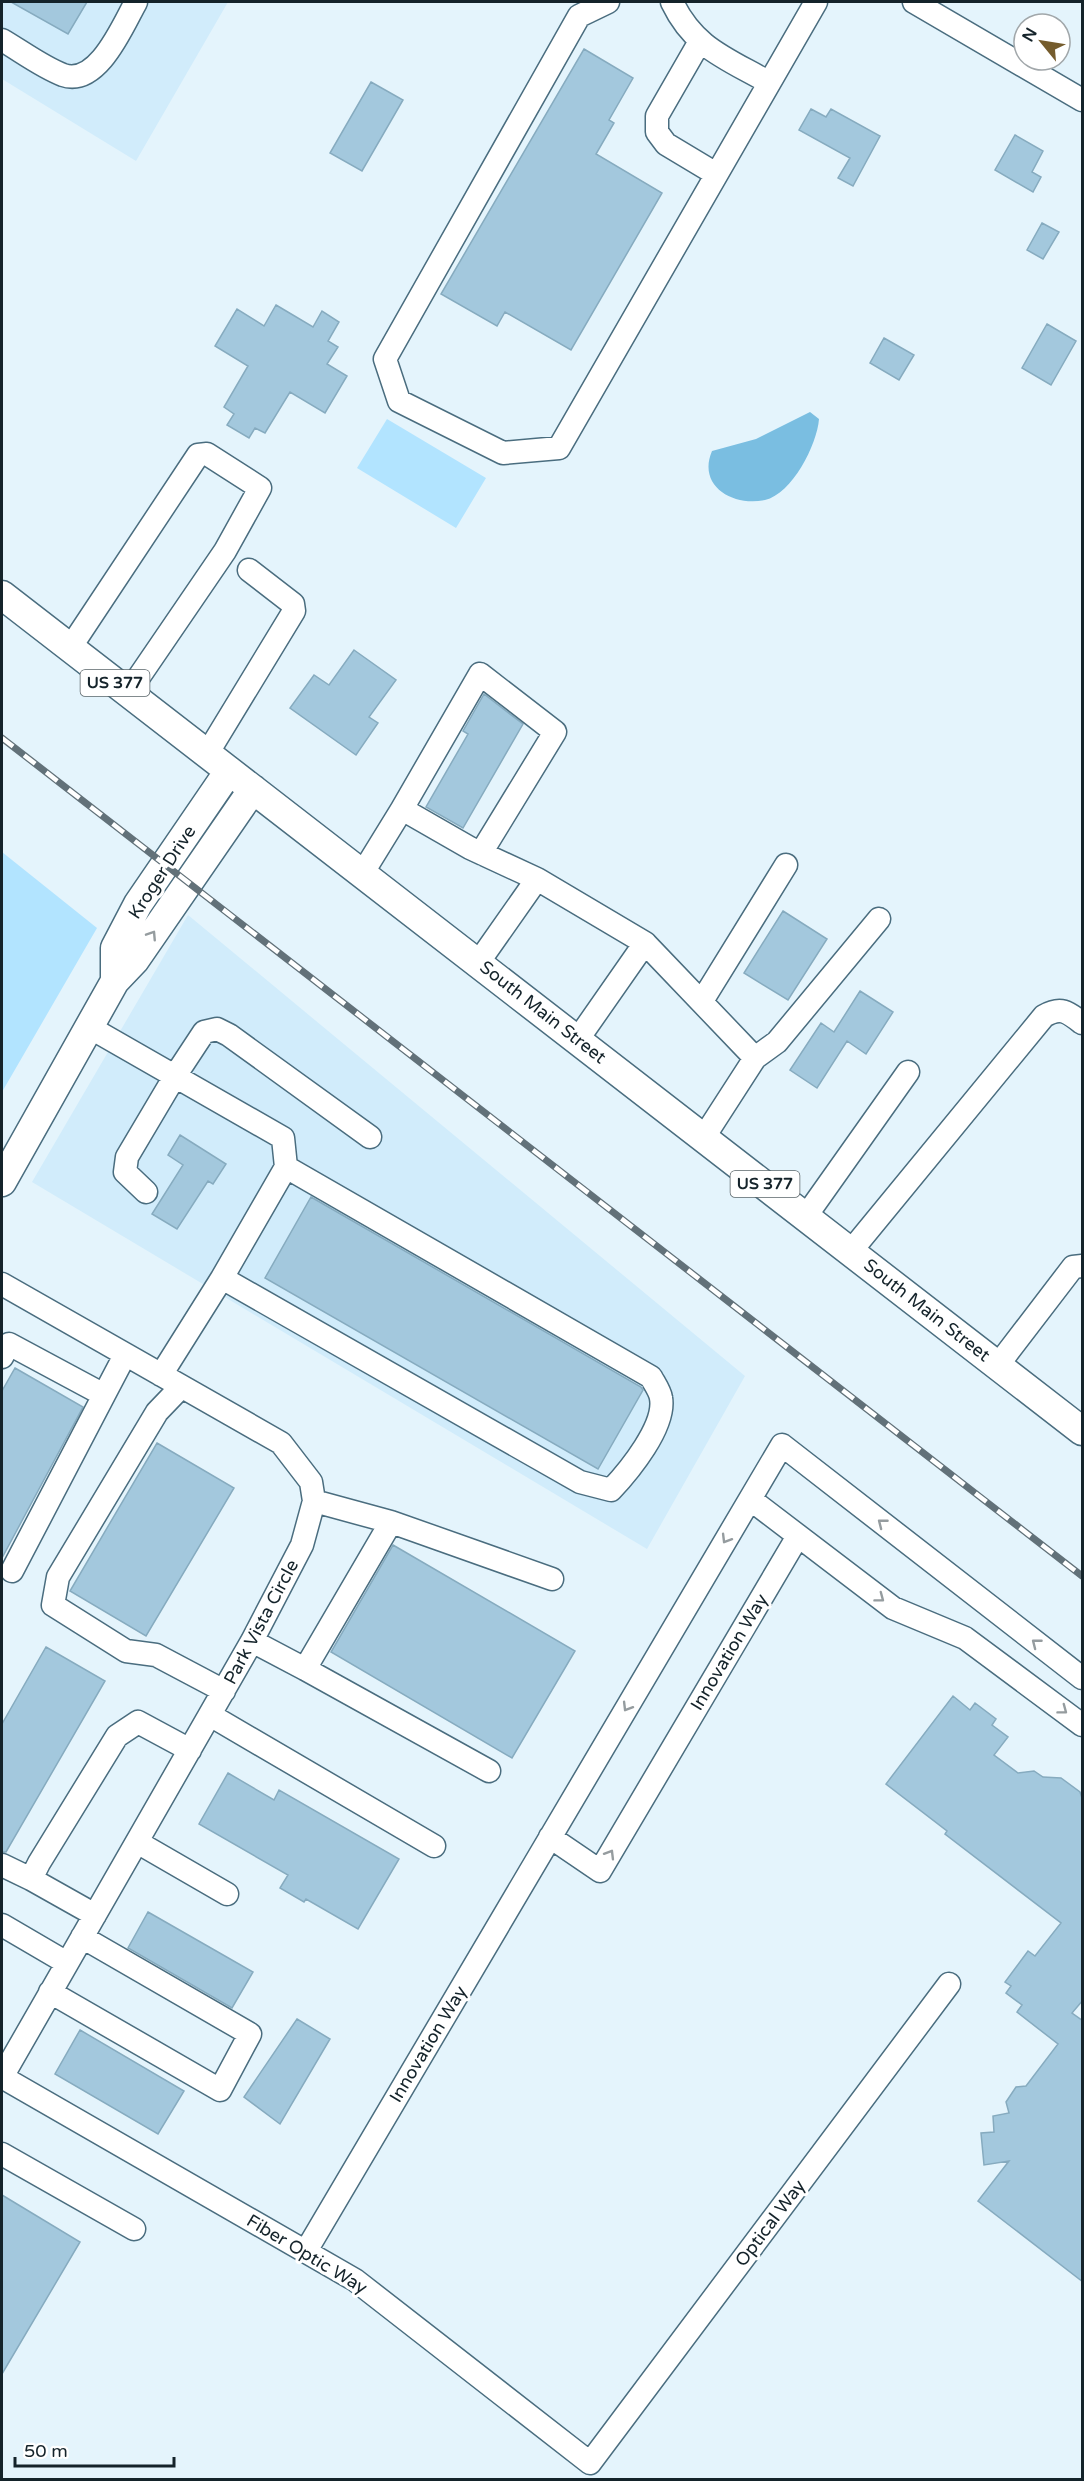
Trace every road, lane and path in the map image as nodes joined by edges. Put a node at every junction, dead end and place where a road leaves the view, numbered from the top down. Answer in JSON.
{"nodes":[{"id":1,"x":136,"y":2,"type":"edge"},
{"id":2,"x":608,"y":2,"type":"edge"},
{"id":3,"x":672,"y":2,"type":"edge"},
{"id":4,"x":816,"y":2,"type":"edge"},
{"id":5,"x":914,"y":2,"type":"edge"},
{"id":6,"x":2,"y":40,"type":"edge"},
{"id":7,"x":699,"y":43,"type":"junction"},
{"id":8,"x":768,"y":82,"type":"junction"},
{"id":9,"x":1083,"y":100,"type":"edge"},
{"id":10,"x":716,"y":174,"type":"junction"},
{"id":11,"x":249,"y":570,"type":"dead end"},
{"id":12,"x":2,"y":595,"type":"edge"},
{"id":13,"x":70,"y":648,"type":"junction"},
{"id":14,"x":128,"y":693,"type":"junction"},
{"id":15,"x":218,"y":762,"type":"junction"},
{"id":16,"x":253,"y":789,"type":"junction"},
{"id":17,"x":402,"y":809,"type":"junction"},
{"id":18,"x":482,"y":853,"type":"junction"},
{"id":19,"x":786,"y":865,"type":"dead end"},
{"id":20,"x":362,"y":874,"type":"junction"},
{"id":21,"x":537,"y":879,"type":"junction"},
{"id":22,"x":879,"y":919,"type":"dead end"},
{"id":23,"x":645,"y":943,"type":"junction"},
{"id":24,"x":478,"y":963,"type":"junction"},
{"id":25,"x":115,"y":981,"type":"junction"},
{"id":26,"x":702,"y":1001,"type":"junction"},
{"id":27,"x":1083,"y":1023,"type":"edge"},
{"id":28,"x":90,"y":1027,"type":"junction"},
{"id":29,"x":578,"y":1039,"type":"junction"},
{"id":30,"x":755,"y":1058,"type":"junction"},
{"id":31,"x":908,"y":1072,"type":"dead end"},
{"id":32,"x":175,"y":1076,"type":"junction"},
{"id":33,"x":370,"y":1137,"type":"dead end"},
{"id":34,"x":704,"y":1137,"type":"junction"},
{"id":35,"x":286,"y":1167,"type":"junction"},
{"id":36,"x":2,"y":1182,"type":"edge"},
{"id":37,"x":146,"y":1192,"type":"dead end"},
{"id":38,"x":806,"y":1216,"type":"junction"},
{"id":39,"x":851,"y":1251,"type":"junction"},
{"id":40,"x":1083,"y":1266,"type":"edge"},
{"id":41,"x":222,"y":1278,"type":"junction"},
{"id":42,"x":2,"y":1284,"type":"edge"},
{"id":43,"x":125,"y":1355,"type":"junction"},
{"id":44,"x":2,"y":1357,"type":"edge"},
{"id":45,"x":998,"y":1365,"type":"junction"},
{"id":46,"x":161,"y":1375,"type":"junction"},
{"id":47,"x":181,"y":1387,"type":"junction"},
{"id":48,"x":104,"y":1395,"type":"junction"},
{"id":49,"x":1083,"y":1431,"type":"edge"},
{"id":50,"x":750,"y":1499,"type":"junction"},
{"id":51,"x":314,"y":1501,"type":"junction"},
{"id":52,"x":391,"y":1522,"type":"junction"},
{"id":53,"x":798,"y":1536,"type":"junction"},
{"id":54,"x":12,"y":1571,"type":"dead end"},
{"id":55,"x":552,"y":1579,"type":"dead end"},
{"id":56,"x":252,"y":1641,"type":"junction"},
{"id":57,"x":305,"y":1669,"type":"junction"},
{"id":58,"x":1083,"y":1678,"type":"edge"},
{"id":59,"x":224,"y":1691,"type":"junction"},
{"id":60,"x":210,"y":1716,"type":"junction"},
{"id":61,"x":1083,"y":1725,"type":"edge"},
{"id":62,"x":190,"y":1750,"type":"junction"},
{"id":63,"x":489,"y":1770,"type":"dead end"},
{"id":64,"x":550,"y":1837,"type":"junction"},
{"id":65,"x":136,"y":1842,"type":"junction"},
{"id":66,"x":434,"y":1846,"type":"dead end"},
{"id":67,"x":2,"y":1865,"type":"edge"},
{"id":68,"x":31,"y":1879,"type":"junction"},
{"id":69,"x":227,"y":1894,"type":"dead end"},
{"id":70,"x":94,"y":1915,"type":"junction"},
{"id":71,"x":2,"y":1924,"type":"edge"},
{"id":72,"x":82,"y":1937,"type":"junction"},
{"id":73,"x":67,"y":1963,"type":"junction"},
{"id":74,"x":949,"y":1984,"type":"dead end"},
{"id":75,"x":50,"y":1992,"type":"junction"},
{"id":76,"x":3,"y":2070,"type":"edge"},
{"id":77,"x":2,"y":2154,"type":"edge"},
{"id":78,"x":134,"y":2229,"type":"dead end"},
{"id":79,"x":306,"y":2251,"type":"junction"},
{"id":80,"x":590,"y":2463,"type":"joint"}],
"edges":[{"from":1,"to":6,"type":"street"},
{"from":2,"to":10,"type":"street"},
{"from":3,"to":7,"type":"street"},
{"from":4,"to":8,"type":"street"},
{"from":5,"to":9,"type":"street"},
{"from":7,"to":8,"type":"street"},
{"from":7,"to":10,"type":"street"},
{"from":8,"to":10,"type":"street"},
{"from":11,"to":15,"type":"street"},
{"from":12,"to":13,"type":"main road","name":"South Main Street","number":"US 377"},
{"from":13,"to":14,"type":"main road","name":"South Main Street","number":"US 377"},
{"from":13,"to":14,"type":"street"},
{"from":14,"to":15,"type":"main road","name":"South Main Street","number":"US 377"},
{"from":15,"to":16,"type":"main road","name":"South Main Street","number":"US 377"},
{"from":15,"to":25,"type":"main road","name":"Kroger Drive"},
{"from":16,"to":20,"type":"main road","name":"South Main Street","number":"US 377"},
{"from":25,"to":16,"type":"main road","name":"Kroger Drive","one_way":true},
{"from":17,"to":18,"type":"street"},
{"from":17,"to":18,"type":"street"},
{"from":17,"to":20,"type":"street"},
{"from":18,"to":21,"type":"street"},
{"from":19,"to":26,"type":"street"},
{"from":20,"to":24,"type":"main road","name":"South Main Street","number":"US 377"},
{"from":21,"to":23,"type":"street"},
{"from":21,"to":24,"type":"street"},
{"from":22,"to":30,"type":"street"},
{"from":23,"to":26,"type":"street"},
{"from":23,"to":29,"type":"street"},
{"from":24,"to":29,"type":"main road","name":"South Main Street","number":"US 377"},
{"from":25,"to":28,"type":"main road","name":"Kroger Drive"},
{"from":26,"to":30,"type":"street"},
{"from":27,"to":39,"type":"street"},
{"from":28,"to":32,"type":"street"},
{"from":28,"to":36,"type":"main road","name":"Kroger Drive"},
{"from":29,"to":34,"type":"main road","name":"South Main Street","number":"US 377"},
{"from":30,"to":34,"type":"street"},
{"from":31,"to":38,"type":"street"},
{"from":32,"to":33,"type":"street"},
{"from":32,"to":35,"type":"street"},
{"from":32,"to":37,"type":"street"},
{"from":34,"to":38,"type":"main road","name":"South Main Street","number":"US 377"},
{"from":35,"to":41,"type":"street"},
{"from":35,"to":41,"type":"street"},
{"from":38,"to":39,"type":"main road","name":"South Main Street","number":"US 377"},
{"from":39,"to":45,"type":"main road","name":"South Main Street","number":"US 377"},
{"from":40,"to":45,"type":"street"},
{"from":41,"to":46,"type":"street"},
{"from":42,"to":43,"type":"street"},
{"from":43,"to":46,"type":"street"},
{"from":43,"to":48,"type":"street"},
{"from":44,"to":48,"type":"street"},
{"from":45,"to":49,"type":"main road","name":"South Main Street","number":"US 377"},
{"from":46,"to":47,"type":"street"},
{"from":47,"to":51,"type":"street"},
{"from":47,"to":59,"type":"street"},
{"from":48,"to":54,"type":"street"},
{"from":50,"to":53,"type":"street"},
{"from":58,"to":50,"type":"street","name":"Innovation Way","one_way":true},
{"from":50,"to":64,"type":"street","name":"Innovation Way","one_way":true},
{"from":51,"to":52,"type":"street"},
{"from":51,"to":56,"type":"street","name":"Park Vista Circle"},
{"from":52,"to":55,"type":"street"},
{"from":52,"to":57,"type":"street"},
{"from":53,"to":61,"type":"street","one_way":true},
{"from":64,"to":53,"type":"street","name":"Innovation Way","one_way":true},
{"from":56,"to":57,"type":"street"},
{"from":56,"to":59,"type":"street","name":"Park Vista Circle"},
{"from":57,"to":63,"type":"street"},
{"from":59,"to":60,"type":"street","name":"Park Vista Circle"},
{"from":60,"to":62,"type":"street","name":"Park Vista Circle"},
{"from":60,"to":66,"type":"street"},
{"from":62,"to":65,"type":"street","name":"Park Vista Circle"},
{"from":62,"to":68,"type":"street"},
{"from":64,"to":79,"type":"street","name":"Innovation Way"},
{"from":65,"to":69,"type":"street"},
{"from":65,"to":70,"type":"street","name":"Park Vista Circle"},
{"from":67,"to":68,"type":"street"},
{"from":68,"to":70,"type":"street"},
{"from":70,"to":72,"type":"street","name":"Park Vista Circle"},
{"from":71,"to":73,"type":"street"},
{"from":72,"to":73,"type":"street","name":"Park Vista Circle"},
{"from":72,"to":75,"type":"street"},
{"from":73,"to":75,"type":"street","name":"Park Vista Circle"},
{"from":74,"to":80,"type":"street","name":"Optical Way"},
{"from":75,"to":76,"type":"street","name":"Park Vista Circle"},
{"from":76,"to":79,"type":"street","name":"Fiber Optic Way"},
{"from":77,"to":78,"type":"street"},
{"from":79,"to":80,"type":"street","name":"Fiber Optic Way"}]}
